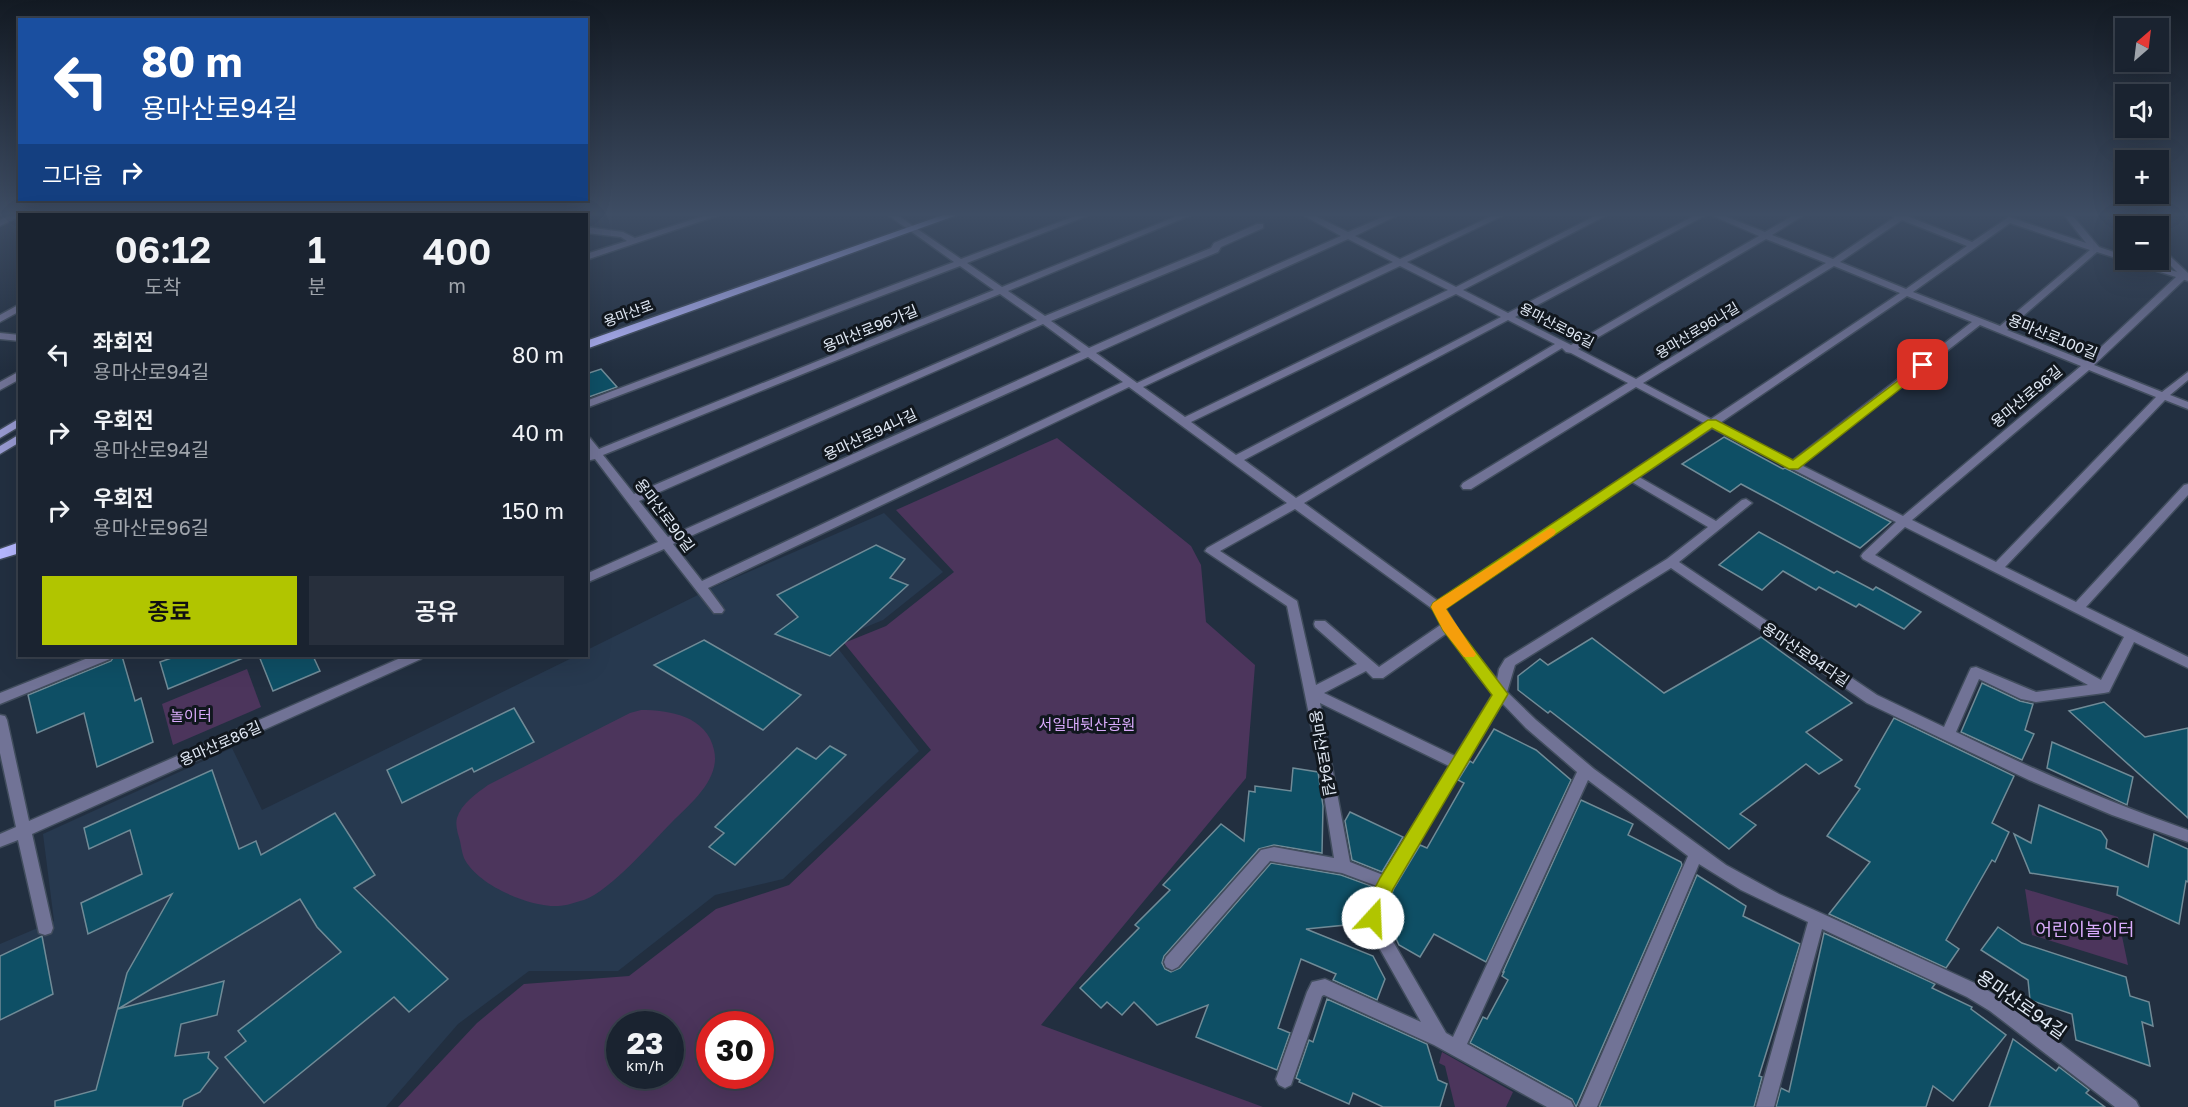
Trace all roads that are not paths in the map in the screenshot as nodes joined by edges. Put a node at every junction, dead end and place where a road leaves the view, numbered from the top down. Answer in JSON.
{"nodes":[{"id":1,"x":806,"y":267,"type":"edge"},
{"id":2,"x":949,"y":267,"type":"edge"},
{"id":3,"x":968,"y":267,"type":"edge"},
{"id":4,"x":1061,"y":267,"type":"edge"},
{"id":5,"x":1174,"y":267,"type":"edge"},
{"id":6,"x":1277,"y":267,"type":"edge"},
{"id":7,"x":1387,"y":267,"type":"edge"},
{"id":8,"x":1410,"y":267,"type":"edge"},
{"id":9,"x":1501,"y":267,"type":"edge"},
{"id":10,"x":1604,"y":267,"type":"edge"},
{"id":11,"x":1709,"y":267,"type":"edge"},
{"id":12,"x":1827,"y":267,"type":"edge"},
{"id":13,"x":1842,"y":267,"type":"edge"},
{"id":14,"x":1943,"y":267,"type":"edge"},
{"id":15,"x":2075,"y":267,"type":"edge"},
{"id":16,"x":2162,"y":270,"type":"edge"},
{"id":17,"x":2185,"y":277,"type":"edge"},
{"id":18,"x":1455,"y":290,"type":"junction"},
{"id":19,"x":1002,"y":291,"type":"junction"},
{"id":20,"x":1907,"y":292,"type":"junction"},
{"id":21,"x":18,"y":308,"type":"edge"},
{"id":22,"x":1508,"y":317,"type":"junction"},
{"id":23,"x":0,"y":319,"type":"edge"},
{"id":24,"x":1044,"y":320,"type":"junction"},
{"id":25,"x":1978,"y":322,"type":"junction"},
{"id":26,"x":2000,"y":331,"type":"junction"},
{"id":27,"x":0,"y":336,"type":"edge"},
{"id":28,"x":18,"y":338,"type":"edge"},
{"id":29,"x":588,"y":344,"type":"edge"},
{"id":30,"x":1567,"y":347,"type":"junction"},
{"id":31,"x":1086,"y":352,"type":"junction"},
{"id":32,"x":2087,"y":366,"type":"junction"},
{"id":33,"x":18,"y":375,"type":"edge"},
{"id":34,"x":2188,"y":375,"type":"edge"},
{"id":35,"x":1637,"y":383,"type":"junction"},
{"id":36,"x":1133,"y":385,"type":"junction"},
{"id":37,"x":0,"y":387,"type":"edge"},
{"id":38,"x":2163,"y":396,"type":"junction"},
{"id":39,"x":588,"y":404,"type":"edge"},
{"id":40,"x":2188,"y":406,"type":"edge"},
{"id":41,"x":18,"y":422,"type":"edge"},
{"id":42,"x":1183,"y":422,"type":"junction"},
{"id":43,"x":1712,"y":423,"type":"junction"},
{"id":44,"x":0,"y":435,"type":"edge"},
{"id":45,"x":18,"y":439,"type":"edge"},
{"id":46,"x":0,"y":451,"type":"edge"},
{"id":47,"x":592,"y":456,"type":"edge"},
{"id":48,"x":1235,"y":460,"type":"junction"},
{"id":49,"x":1793,"y":466,"type":"junction"},
{"id":50,"x":1631,"y":477,"type":"junction"},
{"id":51,"x":1467,"y":486,"type":"dead end"},
{"id":52,"x":2188,"y":488,"type":"edge"},
{"id":53,"x":634,"y":499,"type":"junction"},
{"id":54,"x":1296,"y":503,"type":"junction"},
{"id":55,"x":1746,"y":503,"type":"dead end"},
{"id":56,"x":1904,"y":521,"type":"junction"},
{"id":57,"x":1716,"y":526,"type":"junction"},
{"id":58,"x":667,"y":543,"type":"junction"},
{"id":59,"x":18,"y":548,"type":"edge"},
{"id":60,"x":0,"y":554,"type":"edge"},
{"id":61,"x":1671,"y":562,"type":"junction"},
{"id":62,"x":1997,"y":568,"type":"junction"},
{"id":63,"x":588,"y":578,"type":"edge"},
{"id":64,"x":700,"y":587,"type":"junction"},
{"id":65,"x":1438,"y":607,"type":"junction"},
{"id":66,"x":2078,"y":608,"type":"junction"},
{"id":67,"x":718,"y":610,"type":"dead end"},
{"id":68,"x":1320,"y":624,"type":"dead end"},
{"id":69,"x":1448,"y":626,"type":"junction"},
{"id":70,"x":2131,"y":635,"type":"junction"},
{"id":71,"x":103,"y":657,"type":"edge"},
{"id":72,"x":414,"y":657,"type":"edge"},
{"id":73,"x":2188,"y":663,"type":"edge"},
{"id":74,"x":1368,"y":664,"type":"junction"},
{"id":75,"x":2104,"y":688,"type":"junction"},
{"id":76,"x":1312,"y":693,"type":"junction"},
{"id":77,"x":1500,"y":694,"type":"junction"},
{"id":78,"x":0,"y":699,"type":"edge"},
{"id":79,"x":0,"y":720,"type":"edge"},
{"id":80,"x":1948,"y":734,"type":"junction"},
{"id":81,"x":1457,"y":763,"type":"junction"},
{"id":82,"x":1585,"y":771,"type":"junction"},
{"id":83,"x":24,"y":831,"type":"junction"},
{"id":84,"x":2188,"y":836,"type":"edge"},
{"id":85,"x":0,"y":842,"type":"edge"},
{"id":86,"x":1696,"y":854,"type":"junction"},
{"id":87,"x":1343,"y":866,"type":"junction"},
{"id":88,"x":1386,"y":883,"type":"junction"},
{"id":89,"x":1817,"y":918,"type":"junction"},
{"id":90,"x":45,"y":928,"type":"dead end"},
{"id":91,"x":1172,"y":962,"type":"dead end"},
{"id":92,"x":1440,"y":1039,"type":"junction"},
{"id":93,"x":1456,"y":1049,"type":"junction"},
{"id":94,"x":1285,"y":1079,"type":"dead end"},
{"id":95,"x":1565,"y":1107,"type":"edge"},
{"id":96,"x":1588,"y":1107,"type":"edge"},
{"id":97,"x":1765,"y":1107,"type":"edge"},
{"id":98,"x":2130,"y":1107,"type":"edge"}],
"edges":[{"from":1,"to":29,"type":"main road","name":"용마산로"},
{"from":2,"to":39,"type":"street"},
{"from":3,"to":19,"type":"street","name":"용마산로94길"},
{"from":4,"to":19,"type":"street","name":"용마산로96가길"},
{"from":5,"to":24,"type":"street"},
{"from":6,"to":31,"type":"street"},
{"from":7,"to":36,"type":"street"},
{"from":8,"to":18,"type":"street","name":"용마산로96길"},
{"from":9,"to":18,"type":"street"},
{"from":10,"to":22,"type":"street"},
{"from":11,"to":30,"type":"street"},
{"from":12,"to":35,"type":"street","name":"용마산로96나길"},
{"from":13,"to":20,"type":"street","name":"용마산로100길"},
{"from":14,"to":20,"type":"street"},
{"from":15,"to":26,"type":"street"},
{"from":16,"to":17,"type":"street"},
{"from":17,"to":32,"type":"street","name":"용마산로96길"},
{"from":18,"to":22,"type":"street","name":"용마산로96길"},
{"from":18,"to":42,"type":"street"},
{"from":19,"to":24,"type":"street","name":"용마산로94길"},
{"from":19,"to":47,"type":"street","name":"용마산로96가길"},
{"from":20,"to":25,"type":"street","name":"용마산로100길"},
{"from":20,"to":43,"type":"street"},
{"from":21,"to":23,"type":"street"},
{"from":22,"to":30,"type":"street","name":"용마산로96길"},
{"from":22,"to":48,"type":"street"},
{"from":24,"to":31,"type":"street","name":"용마산로94길"},
{"from":24,"to":53,"type":"street"},
{"from":25,"to":26,"type":"street","name":"용마산로100길"},
{"from":25,"to":49,"type":"street"},
{"from":26,"to":32,"type":"street","name":"용마산로100길"},
{"from":27,"to":28,"type":"street"},
{"from":30,"to":35,"type":"street","name":"용마산로96길"},
{"from":30,"to":54,"type":"street"},
{"from":31,"to":36,"type":"street","name":"용마산로94길"},
{"from":31,"to":58,"type":"street","name":"용마산로94나길"},
{"from":32,"to":38,"type":"street","name":"용마산로100길"},
{"from":32,"to":56,"type":"street","name":"용마산로96길"},
{"from":33,"to":37,"type":"street"},
{"from":34,"to":38,"type":"street"},
{"from":35,"to":43,"type":"street","name":"용마산로96길"},
{"from":35,"to":51,"type":"street"},
{"from":36,"to":42,"type":"street","name":"용마산로94길"},
{"from":36,"to":64,"type":"street"},
{"from":38,"to":40,"type":"street","name":"용마산로100길"},
{"from":38,"to":62,"type":"street"},
{"from":41,"to":44,"type":"main road"},
{"from":42,"to":48,"type":"street","name":"용마산로94길"},
{"from":43,"to":49,"type":"street","name":"용마산로96길"},
{"from":43,"to":50,"type":"street"},
{"from":45,"to":46,"type":"main road"},
{"from":47,"to":53,"type":"street","name":"용마산로90길"},
{"from":48,"to":54,"type":"street","name":"용마산로94길"},
{"from":49,"to":56,"type":"street","name":"용마산로96길"},
{"from":50,"to":57,"type":"street"},
{"from":50,"to":65,"type":"street"},
{"from":52,"to":66,"type":"street"},
{"from":53,"to":58,"type":"street","name":"용마산로90길"},
{"from":54,"to":65,"type":"street","name":"용마산로94길"},
{"from":54,"to":76,"type":"street"},
{"from":55,"to":57,"type":"street"},
{"from":56,"to":62,"type":"street","name":"용마산로96길"},
{"from":56,"to":75,"type":"street","name":"용마산로96길"},
{"from":57,"to":61,"type":"street"},
{"from":58,"to":63,"type":"street"},
{"from":58,"to":64,"type":"street","name":"용마산로90길"},
{"from":59,"to":60,"type":"main road"},
{"from":61,"to":77,"type":"street"},
{"from":61,"to":80,"type":"street","name":"용마산로94다길"},
{"from":62,"to":66,"type":"street","name":"용마산로96길"},
{"from":64,"to":67,"type":"street","name":"용마산로90길"},
{"from":65,"to":69,"type":"street","name":"용마산로94길"},
{"from":66,"to":70,"type":"street","name":"용마산로96길"},
{"from":68,"to":74,"type":"street"},
{"from":69,"to":74,"type":"street"},
{"from":69,"to":77,"type":"street","name":"용마산로94길"},
{"from":70,"to":73,"type":"street","name":"용마산로96길"},
{"from":70,"to":75,"type":"street"},
{"from":71,"to":78,"type":"street"},
{"from":72,"to":83,"type":"street","name":"용마산로86길"},
{"from":74,"to":76,"type":"street"},
{"from":75,"to":80,"type":"street"},
{"from":76,"to":81,"type":"street","name":"용마산로94길"},
{"from":76,"to":87,"type":"street","name":"용마산로94길"},
{"from":77,"to":81,"type":"street"},
{"from":77,"to":82,"type":"street","name":"용마산로94길"},
{"from":79,"to":83,"type":"street"},
{"from":80,"to":84,"type":"street","name":"용마산로94다길"},
{"from":81,"to":88,"type":"street"},
{"from":82,"to":86,"type":"street","name":"용마산로94길"},
{"from":82,"to":93,"type":"street"},
{"from":83,"to":85,"type":"street","name":"용마산로86길"},
{"from":83,"to":90,"type":"street"},
{"from":86,"to":89,"type":"street","name":"용마산로94길"},
{"from":86,"to":96,"type":"street"},
{"from":87,"to":88,"type":"street"},
{"from":87,"to":91,"type":"street"},
{"from":88,"to":92,"type":"street"},
{"from":89,"to":97,"type":"street"},
{"from":89,"to":98,"type":"street","name":"용마산로94길"},
{"from":92,"to":93,"type":"street"},
{"from":92,"to":94,"type":"street"},
{"from":93,"to":95,"type":"street"}]}
